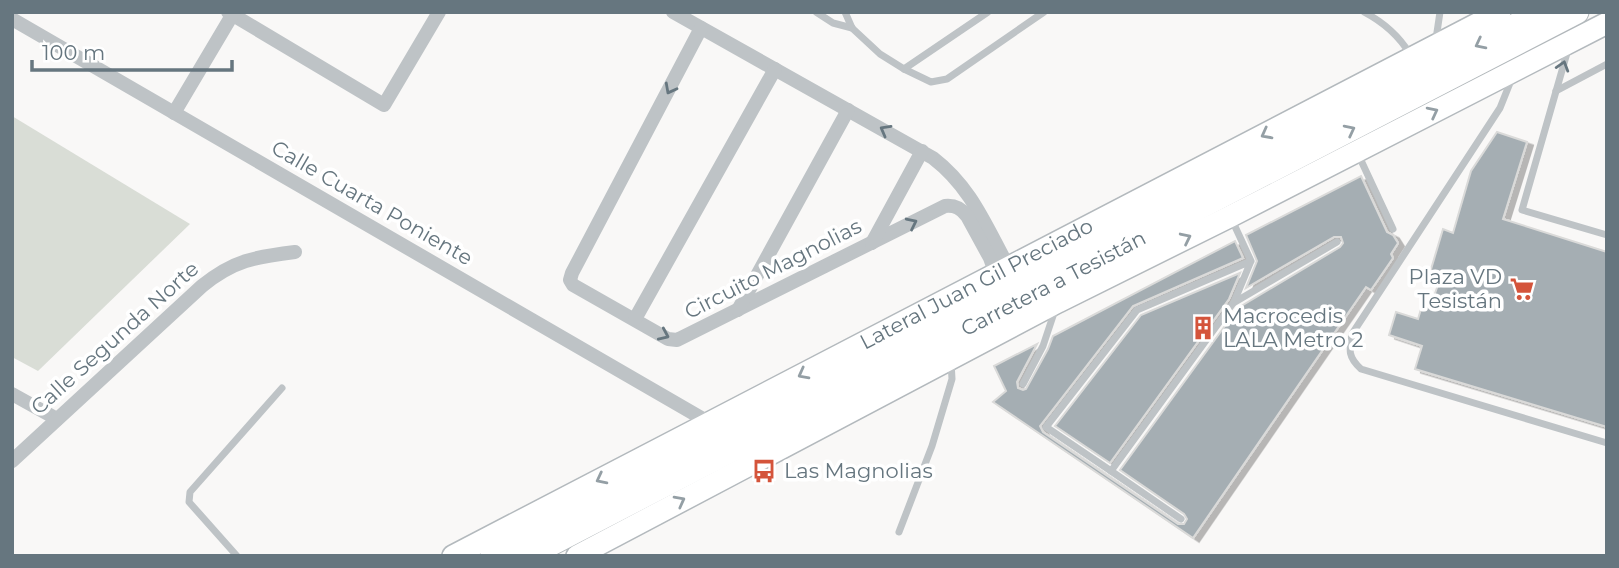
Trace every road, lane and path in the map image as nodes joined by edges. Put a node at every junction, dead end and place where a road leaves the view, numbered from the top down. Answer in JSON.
{"nodes":[{"id":1,"x":439,"y":12,"type":"edge"},
{"id":2,"x":673,"y":12,"type":"edge"},
{"id":3,"x":816,"y":12,"type":"edge"},
{"id":4,"x":845,"y":12,"type":"edge"},
{"id":5,"x":988,"y":12,"type":"edge"},
{"id":6,"x":1044,"y":12,"type":"edge"},
{"id":7,"x":1364,"y":12,"type":"edge"},
{"id":8,"x":1440,"y":12,"type":"edge"},
{"id":9,"x":1541,"y":12,"type":"edge"},
{"id":10,"x":1577,"y":12,"type":"edge"},
{"id":11,"x":231,"y":13,"type":"edge"},
{"id":12,"x":1496,"y":13,"type":"edge"},
{"id":13,"x":12,"y":19,"type":"edge"},
{"id":14,"x":1607,"y":23,"type":"edge"},
{"id":15,"x":701,"y":28,"type":"junction"},
{"id":16,"x":852,"y":28,"type":"junction"},
{"id":17,"x":1571,"y":41,"type":"junction"},
{"id":18,"x":1435,"y":46,"type":"junction"},
{"id":19,"x":1412,"y":58,"type":"junction"},
{"id":20,"x":1607,"y":64,"type":"edge"},
{"id":21,"x":775,"y":69,"type":"junction"},
{"id":22,"x":904,"y":69,"type":"junction"},
{"id":23,"x":1514,"y":71,"type":"junction"},
{"id":24,"x":1556,"y":91,"type":"junction"},
{"id":25,"x":848,"y":110,"type":"junction"},
{"id":26,"x":174,"y":113,"type":"junction"},
{"id":27,"x":922,"y":151,"type":"junction"},
{"id":28,"x":1356,"y":151,"type":"junction"},
{"id":29,"x":1231,"y":216,"type":"junction"},
{"id":30,"x":1393,"y":229,"type":"dead end"},
{"id":31,"x":1607,"y":235,"type":"edge"},
{"id":32,"x":1336,"y":242,"type":"dead end"},
{"id":33,"x":872,"y":243,"type":"junction"},
{"id":34,"x":295,"y":252,"type":"dead end"},
{"id":35,"x":1251,"y":261,"type":"junction"},
{"id":36,"x":1002,"y":272,"type":"junction"},
{"id":37,"x":1058,"y":302,"type":"junction"},
{"id":38,"x":1234,"y":302,"type":"junction"},
{"id":39,"x":738,"y":310,"type":"junction"},
{"id":40,"x":635,"y":319,"type":"junction"},
{"id":41,"x":891,"y":328,"type":"junction"},
{"id":42,"x":951,"y":358,"type":"junction"},
{"id":43,"x":900,"y":364,"type":"junction"},
{"id":44,"x":856,"y":377,"type":"junction"},
{"id":45,"x":1023,"y":384,"type":"dead end"},
{"id":46,"x":282,"y":388,"type":"dead end"},
{"id":47,"x":12,"y":394,"type":"edge"},
{"id":48,"x":57,"y":419,"type":"junction"},
{"id":49,"x":710,"y":422,"type":"junction"},
{"id":50,"x":1607,"y":443,"type":"edge"},
{"id":51,"x":12,"y":461,"type":"edge"},
{"id":52,"x":1111,"y":471,"type":"junction"},
{"id":53,"x":1181,"y":519,"type":"dead end"},
{"id":54,"x":899,"y":532,"type":"dead end"},
{"id":55,"x":237,"y":556,"type":"edge"},
{"id":56,"x":453,"y":556,"type":"edge"},
{"id":57,"x":492,"y":556,"type":"edge"},
{"id":58,"x":528,"y":556,"type":"edge"},
{"id":59,"x":577,"y":556,"type":"edge"}],
"edges":[{"from":1,"to":11,"type":"street"},
{"from":2,"to":15,"type":"street"},
{"from":3,"to":16,"type":"lane"},
{"from":4,"to":16,"type":"lane"},
{"from":5,"to":22,"type":"lane"},
{"from":6,"to":22,"type":"lane"},
{"from":7,"to":19,"type":"lane"},
{"from":8,"to":18,"type":"lane"},
{"from":9,"to":43,"type":"main road","name":"Carretera a Tesistán","one_way":true},
{"from":43,"to":10,"type":"main road","name":"Carretera a Tesistán","one_way":true},
{"from":11,"to":26,"type":"street"},
{"from":12,"to":18,"type":"main road","name":"Lateral Juan Gil Preciado"},
{"from":13,"to":26,"type":"street","name":"Calle Cuarta Poniente"},
{"from":14,"to":17,"type":"main road","name":"Lateral Juan Gil Preciado"},
{"from":15,"to":21,"type":"street"},
{"from":15,"to":40,"type":"street","name":"Circuito Magnolias","one_way":true},
{"from":16,"to":22,"type":"lane"},
{"from":17,"to":23,"type":"main road","name":"Lateral Juan Gil Preciado"},
{"from":24,"to":17,"type":"lane","one_way":true},
{"from":18,"to":19,"type":"main road","name":"Lateral Juan Gil Preciado"},
{"from":19,"to":36,"type":"main road","name":"Lateral Juan Gil Preciado","one_way":true},
{"from":20,"to":24,"type":"lane"},
{"from":21,"to":25,"type":"street"},
{"from":21,"to":40,"type":"street"},
{"from":28,"to":23,"type":"main road","name":"Lateral Juan Gil Preciado","one_way":true},
{"from":23,"to":50,"type":"lane"},
{"from":24,"to":31,"type":"lane"},
{"from":27,"to":25,"type":"street","one_way":true},
{"from":25,"to":39,"type":"street"},
{"from":26,"to":49,"type":"street","name":"Calle Cuarta Poniente"},
{"from":27,"to":33,"type":"street"},
{"from":27,"to":36,"type":"street"},
{"from":28,"to":29,"type":"main road","name":"Lateral Juan Gil Preciado"},
{"from":28,"to":30,"type":"lane"},
{"from":29,"to":35,"type":"lane"},
{"from":37,"to":29,"type":"main road","name":"Lateral Juan Gil Preciado","one_way":true},
{"from":32,"to":38,"type":"lane"},
{"from":33,"to":36,"type":"street","name":"Circuito Magnolias","one_way":true},
{"from":33,"to":39,"type":"street","name":"Circuito Magnolias"},
{"from":34,"to":48,"type":"street","name":"Calle Segunda Norte"},
{"from":35,"to":38,"type":"lane"},
{"from":35,"to":52,"type":"lane"},
{"from":36,"to":41,"type":"main road","name":"Lateral Juan Gil Preciado"},
{"from":37,"to":42,"type":"main road","name":"Lateral Juan Gil Preciado"},
{"from":37,"to":45,"type":"lane"},
{"from":38,"to":52,"type":"lane"},
{"from":40,"to":39,"type":"street","name":"Circuito Magnolias","one_way":true},
{"from":41,"to":43,"type":"main road"},
{"from":41,"to":44,"type":"main road","name":"Lateral Juan Gil Preciado"},
{"from":42,"to":43,"type":"main road","name":"Lateral Juan Gil Preciado"},
{"from":42,"to":54,"type":"lane"},
{"from":43,"to":44,"type":"main road","name":"Carretera a Tesistán"},
{"from":43,"to":44,"type":"main road","name":"Lateral Juan Gil Preciado"},
{"from":44,"to":49,"type":"main road","name":"Lateral Juan Gil Preciado","one_way":true},
{"from":44,"to":57,"type":"main road","name":"Carretera a Tesistán"},
{"from":44,"to":58,"type":"main road","name":"Carretera a Tesistán"},
{"from":59,"to":44,"type":"main road","name":"Lateral Juan Gil Preciado","one_way":true},
{"from":46,"to":55,"type":"lane"},
{"from":47,"to":48,"type":"street"},
{"from":48,"to":51,"type":"street","name":"Calle Segunda Norte"},
{"from":49,"to":56,"type":"main road","name":"Lateral Juan Gil Preciado","one_way":true},
{"from":52,"to":53,"type":"lane"}]}
